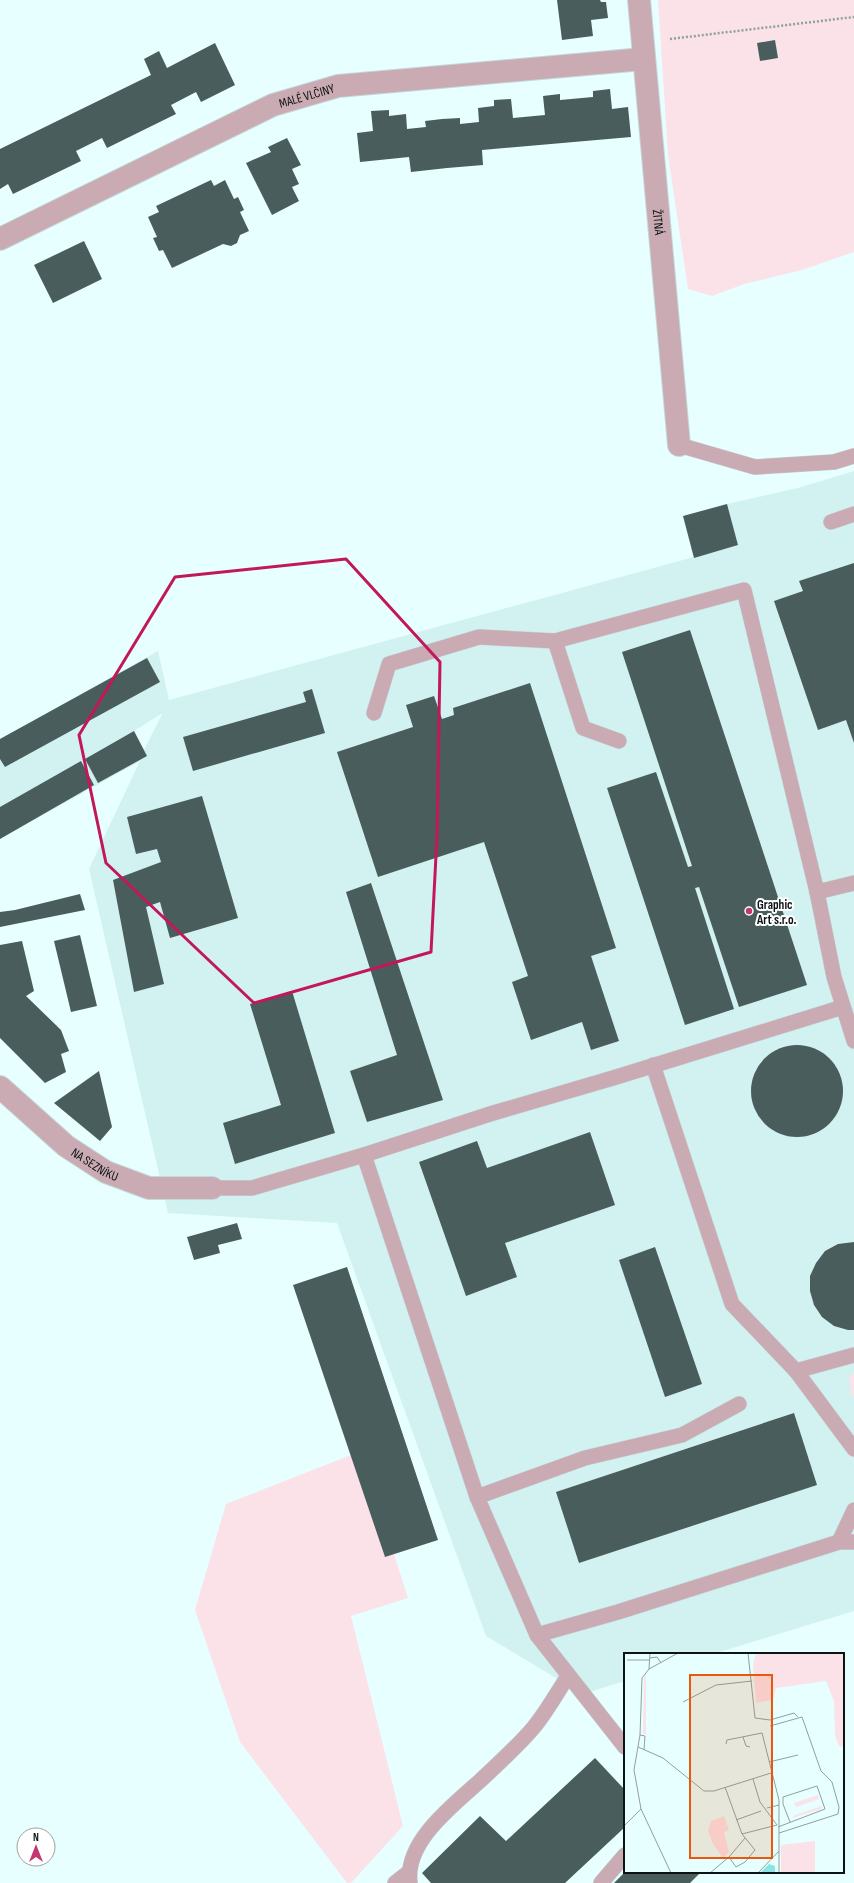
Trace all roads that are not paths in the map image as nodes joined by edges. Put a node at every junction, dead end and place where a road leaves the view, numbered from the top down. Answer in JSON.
{"nodes":[{"id":1,"x":639,"y":0,"type":"edge"},
{"id":2,"x":642,"y":51,"type":"junction"},
{"id":3,"x":0,"y":239,"type":"edge"},
{"id":4,"x":679,"y":445,"type":"joint"},
{"id":5,"x":854,"y":456,"type":"edge"},
{"id":6,"x":854,"y":514,"type":"edge"},
{"id":7,"x":831,"y":522,"type":"dead end"},
{"id":8,"x":555,"y":641,"type":"junction"},
{"id":9,"x":374,"y":713,"type":"dead end"},
{"id":10,"x":619,"y":741,"type":"dead end"},
{"id":11,"x":854,"y":883,"type":"edge"},
{"id":12,"x":817,"y":892,"type":"junction"},
{"id":13,"x":843,"y":1007,"type":"junction"},
{"id":14,"x":854,"y":1041,"type":"edge"},
{"id":15,"x":653,"y":1065,"type":"junction"},
{"id":16,"x":0,"y":1087,"type":"edge"},
{"id":17,"x":364,"y":1155,"type":"junction"},
{"id":18,"x":212,"y":1188,"type":"joint"},
{"id":19,"x":854,"y":1355,"type":"edge"},
{"id":20,"x":796,"y":1371,"type":"junction"},
{"id":21,"x":739,"y":1404,"type":"dead end"},
{"id":22,"x":854,"y":1449,"type":"edge"},
{"id":23,"x":477,"y":1497,"type":"junction"},
{"id":24,"x":854,"y":1510,"type":"edge"},
{"id":25,"x":847,"y":1542,"type":"edge"},
{"id":26,"x":537,"y":1634,"type":"junction"},
{"id":27,"x":568,"y":1676,"type":"junction"},
{"id":28,"x":624,"y":1747,"type":"edge"},
{"id":29,"x":624,"y":1856,"type":"edge"},
{"id":30,"x":409,"y":1878,"type":"edge"},
{"id":31,"x":395,"y":1883,"type":"edge"},
{"id":32,"x":601,"y":1883,"type":"edge"}],
"edges":[{"from":1,"to":2,"type":"street","name":"ŽITNÁ"},
{"from":2,"to":3,"type":"street","name":"MALÉ VLČINY"},
{"from":2,"to":4,"type":"street","name":"ŽITNÁ"},
{"from":4,"to":5,"type":"lane"},
{"from":6,"to":7,"type":"lane"},
{"from":8,"to":9,"type":"lane"},
{"from":8,"to":10,"type":"lane"},
{"from":8,"to":12,"type":"lane"},
{"from":11,"to":12,"type":"lane"},
{"from":12,"to":13,"type":"lane"},
{"from":13,"to":14,"type":"lane"},
{"from":13,"to":15,"type":"lane"},
{"from":15,"to":17,"type":"lane"},
{"from":15,"to":20,"type":"lane"},
{"from":16,"to":18,"type":"street","name":"NA SEZNÍKU"},
{"from":17,"to":18,"type":"lane"},
{"from":17,"to":23,"type":"lane"},
{"from":19,"to":20,"type":"lane"},
{"from":20,"to":22,"type":"lane"},
{"from":21,"to":23,"type":"lane"},
{"from":23,"to":26,"type":"lane"},
{"from":24,"to":25,"type":"lane"},
{"from":25,"to":26,"type":"lane"},
{"from":26,"to":27,"type":"lane"},
{"from":27,"to":28,"type":"lane"},
{"from":27,"to":30,"type":"lane"},
{"from":29,"to":32,"type":"lane"},
{"from":30,"to":31,"type":"lane"}]}
